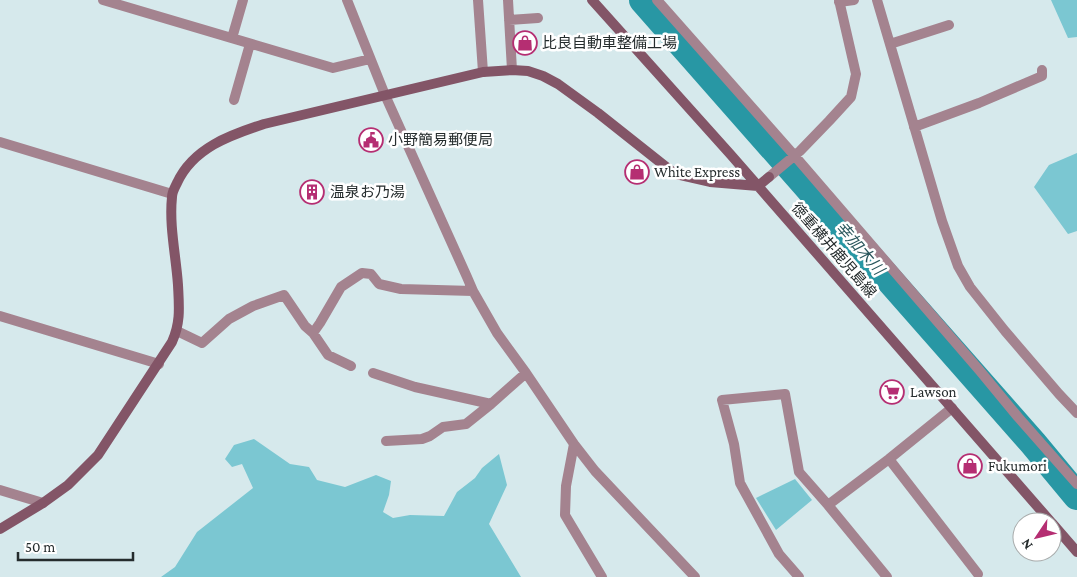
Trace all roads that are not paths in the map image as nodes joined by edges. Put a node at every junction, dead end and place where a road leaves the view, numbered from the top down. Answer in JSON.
{"nodes":[{"id":1,"x":103,"y":0,"type":"edge"},
{"id":2,"x":243,"y":0,"type":"edge"},
{"id":3,"x":348,"y":0,"type":"edge"},
{"id":4,"x":478,"y":0,"type":"edge"},
{"id":5,"x":508,"y":0,"type":"edge"},
{"id":6,"x":592,"y":0,"type":"edge"},
{"id":7,"x":657,"y":0,"type":"edge"},
{"id":8,"x":854,"y":0,"type":"edge"},
{"id":9,"x":877,"y":0,"type":"edge"},
{"id":10,"x":839,"y":1,"type":"edge"},
{"id":11,"x":538,"y":18,"type":"dead end"},
{"id":12,"x":509,"y":20,"type":"junction"},
{"id":13,"x":949,"y":25,"type":"dead end"},
{"id":14,"x":232,"y":38,"type":"junction"},
{"id":15,"x":250,"y":44,"type":"junction"},
{"id":16,"x":890,"y":44,"type":"junction"},
{"id":17,"x":370,"y":59,"type":"junction"},
{"id":18,"x":512,"y":70,"type":"junction"},
{"id":19,"x":1042,"y":70,"type":"dead end"},
{"id":20,"x":483,"y":72,"type":"junction"},
{"id":21,"x":385,"y":95,"type":"junction"},
{"id":22,"x":234,"y":100,"type":"dead end"},
{"id":23,"x":914,"y":127,"type":"junction"},
{"id":24,"x":0,"y":142,"type":"edge"},
{"id":25,"x":793,"y":156,"type":"junction"},
{"id":26,"x":758,"y":186,"type":"junction"},
{"id":27,"x":172,"y":194,"type":"junction"},
{"id":28,"x":473,"y":291,"type":"junction"},
{"id":29,"x":0,"y":316,"type":"edge"},
{"id":30,"x":177,"y":331,"type":"junction"},
{"id":31,"x":313,"y":333,"type":"junction"},
{"id":32,"x":159,"y":364,"type":"junction"},
{"id":33,"x":351,"y":366,"type":"dead end"},
{"id":34,"x":373,"y":373,"type":"dead end"},
{"id":35,"x":526,"y":373,"type":"junction"},
{"id":36,"x":492,"y":404,"type":"junction"},
{"id":37,"x":952,"y":408,"type":"junction"},
{"id":38,"x":1077,"y":413,"type":"edge"},
{"id":39,"x":386,"y":441,"type":"dead end"},
{"id":40,"x":574,"y":444,"type":"junction"},
{"id":41,"x":889,"y":460,"type":"junction"},
{"id":42,"x":1077,"y":484,"type":"edge"},
{"id":43,"x":0,"y":490,"type":"edge"},
{"id":44,"x":43,"y":503,"type":"junction"},
{"id":45,"x":828,"y":505,"type":"junction"},
{"id":46,"x":1042,"y":512,"type":"edge"},
{"id":47,"x":0,"y":529,"type":"edge"},
{"id":48,"x":1062,"y":535,"type":"edge"},
{"id":49,"x":1077,"y":552,"type":"edge"},
{"id":50,"x":978,"y":574,"type":"dead end"},
{"id":51,"x":602,"y":577,"type":"edge"},
{"id":52,"x":695,"y":577,"type":"edge"},
{"id":53,"x":798,"y":577,"type":"edge"},
{"id":54,"x":887,"y":577,"type":"edge"}],
"edges":[{"from":1,"to":14,"type":"street"},
{"from":2,"to":14,"type":"street"},
{"from":3,"to":17,"type":"street"},
{"from":4,"to":20,"type":"street"},
{"from":5,"to":12,"type":"street"},
{"from":6,"to":26,"type":"street","name":"徳重横井鹿児島線"},
{"from":7,"to":25,"type":"street"},
{"from":8,"to":10,"type":"street"},
{"from":9,"to":16,"type":"street"},
{"from":10,"to":25,"type":"street"},
{"from":11,"to":12,"type":"street"},
{"from":12,"to":18,"type":"street"},
{"from":13,"to":16,"type":"street"},
{"from":14,"to":15,"type":"street"},
{"from":15,"to":17,"type":"street"},
{"from":15,"to":22,"type":"street"},
{"from":16,"to":23,"type":"street"},
{"from":17,"to":21,"type":"street"},
{"from":18,"to":20,"type":"street"},
{"from":18,"to":26,"type":"street"},
{"from":19,"to":23,"type":"street"},
{"from":20,"to":21,"type":"street"},
{"from":21,"to":27,"type":"street"},
{"from":21,"to":28,"type":"street"},
{"from":23,"to":38,"type":"street"},
{"from":24,"to":27,"type":"street"},
{"from":25,"to":26,"type":"street"},
{"from":25,"to":42,"type":"street"},
{"from":26,"to":37,"type":"street","name":"徳重横井鹿児島線"},
{"from":27,"to":30,"type":"street"},
{"from":28,"to":31,"type":"street"},
{"from":28,"to":35,"type":"street"},
{"from":29,"to":32,"type":"street"},
{"from":30,"to":31,"type":"street"},
{"from":30,"to":32,"type":"street"},
{"from":31,"to":33,"type":"street"},
{"from":32,"to":44,"type":"street"},
{"from":34,"to":36,"type":"street"},
{"from":35,"to":36,"type":"street"},
{"from":35,"to":40,"type":"street"},
{"from":36,"to":39,"type":"street"},
{"from":37,"to":41,"type":"street"},
{"from":37,"to":46,"type":"street","name":"徳重横井鹿児島線"},
{"from":40,"to":51,"type":"street"},
{"from":40,"to":52,"type":"street"},
{"from":41,"to":45,"type":"street"},
{"from":41,"to":50,"type":"street"},
{"from":43,"to":44,"type":"street"},
{"from":44,"to":47,"type":"street"},
{"from":45,"to":53,"type":"street"},
{"from":45,"to":54,"type":"street"},
{"from":48,"to":49,"type":"street","name":"徳重横井鹿児島線"}]}
